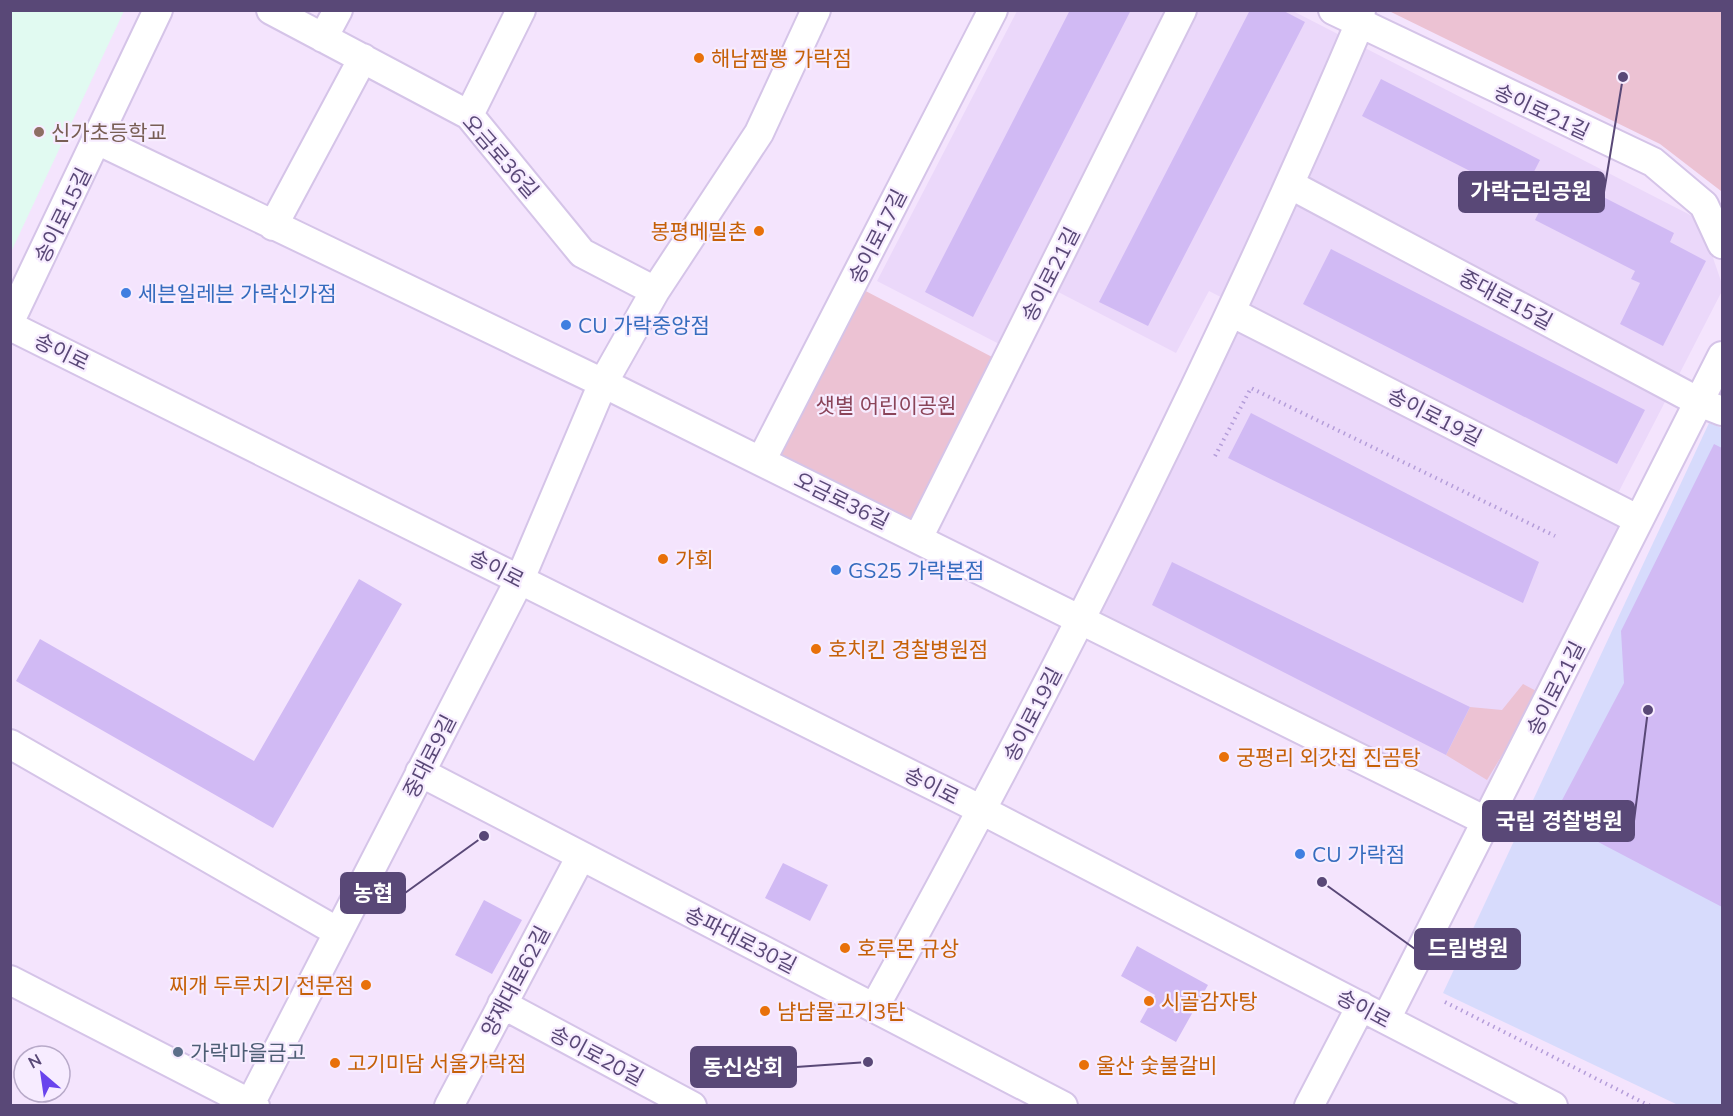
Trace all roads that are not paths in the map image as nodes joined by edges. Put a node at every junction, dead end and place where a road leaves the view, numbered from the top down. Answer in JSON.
{"nodes":[{"id":1,"x":158,"y":10,"type":"edge"},
{"id":2,"x":271,"y":10,"type":"edge"},
{"id":3,"x":338,"y":10,"type":"edge"},
{"id":4,"x":521,"y":10,"type":"edge"},
{"id":5,"x":816,"y":10,"type":"edge"},
{"id":6,"x":993,"y":10,"type":"edge"},
{"id":7,"x":1182,"y":10,"type":"edge"},
{"id":8,"x":1333,"y":10,"type":"edge"},
{"id":9,"x":1360,"y":18,"type":"edge"},
{"id":10,"x":323,"y":38,"type":"junction"},
{"id":11,"x":363,"y":58,"type":"junction"},
{"id":12,"x":469,"y":115,"type":"junction"},
{"id":13,"x":97,"y":140,"type":"junction"},
{"id":14,"x":1291,"y":185,"type":"junction"},
{"id":15,"x":273,"y":226,"type":"junction"},
{"id":16,"x":1722,"y":244,"type":"edge"},
{"id":17,"x":655,"y":291,"type":"junction"},
{"id":18,"x":1231,"y":312,"type":"junction"},
{"id":19,"x":10,"y":323,"type":"edge"},
{"id":20,"x":1722,"y":356,"type":"edge"},
{"id":21,"x":603,"y":383,"type":"junction"},
{"id":22,"x":1711,"y":406,"type":"edge"},
{"id":23,"x":761,"y":461,"type":"junction"},
{"id":24,"x":1639,"y":520,"type":"junction"},
{"id":25,"x":918,"y":538,"type":"junction"},
{"id":26,"x":520,"y":579,"type":"junction"},
{"id":27,"x":1081,"y":618,"type":"junction"},
{"id":28,"x":10,"y":744,"type":"edge"},
{"id":29,"x":420,"y":772,"type":"junction"},
{"id":30,"x":983,"y":811,"type":"junction"},
{"id":31,"x":1488,"y":822,"type":"junction"},
{"id":32,"x":581,"y":856,"type":"junction"},
{"id":33,"x":338,"y":932,"type":"junction"},
{"id":34,"x":10,"y":980,"type":"edge"},
{"id":35,"x":502,"y":1004,"type":"junction"},
{"id":36,"x":1361,"y":1006,"type":"junction"},
{"id":37,"x":874,"y":1008,"type":"junction"},
{"id":38,"x":1386,"y":1019,"type":"junction"},
{"id":39,"x":251,"y":1105,"type":"edge"},
{"id":40,"x":449,"y":1106,"type":"edge"},
{"id":41,"x":692,"y":1106,"type":"edge"},
{"id":42,"x":1063,"y":1106,"type":"edge"},
{"id":43,"x":1309,"y":1106,"type":"edge"},
{"id":44,"x":1553,"y":1106,"type":"edge"}],
"edges":[{"from":1,"to":13,"type":"street","name":"송이로15길"},
{"from":2,"to":10,"type":"street","name":"오금로36길"},
{"from":3,"to":10,"type":"street"},
{"from":4,"to":12,"type":"street"},
{"from":5,"to":17,"type":"street"},
{"from":6,"to":23,"type":"street","name":"송이로17길"},
{"from":7,"to":25,"type":"street","name":"송이로21길"},
{"from":8,"to":9,"type":"street","name":"송이로21길"},
{"from":9,"to":14,"type":"street","name":"송이로19길"},
{"from":9,"to":16,"type":"street","name":"송이로21길"},
{"from":10,"to":11,"type":"street","name":"오금로36길"},
{"from":11,"to":12,"type":"street","name":"오금로36길"},
{"from":11,"to":15,"type":"street"},
{"from":12,"to":17,"type":"street","name":"오금로36길"},
{"from":13,"to":15,"type":"street","name":"오금로36길"},
{"from":13,"to":19,"type":"street","name":"송이로15길"},
{"from":14,"to":18,"type":"street","name":"송이로19길"},
{"from":14,"to":22,"type":"street","name":"중대로15길"},
{"from":15,"to":21,"type":"street","name":"오금로36길"},
{"from":17,"to":21,"type":"street"},
{"from":18,"to":24,"type":"street","name":"송이로19길"},
{"from":18,"to":27,"type":"street","name":"송이로19길"},
{"from":19,"to":26,"type":"street","name":"송이로"},
{"from":20,"to":22,"type":"street","name":"송이로21길"},
{"from":21,"to":23,"type":"street","name":"오금로36길"},
{"from":21,"to":26,"type":"street"},
{"from":22,"to":24,"type":"street","name":"송이로21길"},
{"from":23,"to":25,"type":"street","name":"오금로36길"},
{"from":24,"to":31,"type":"street","name":"송이로21길"},
{"from":25,"to":27,"type":"street","name":"오금로36길"},
{"from":26,"to":29,"type":"street","name":"중대로9길"},
{"from":26,"to":30,"type":"street","name":"송이로"},
{"from":27,"to":30,"type":"street","name":"송이로19길"},
{"from":27,"to":31,"type":"street"},
{"from":28,"to":33,"type":"street"},
{"from":29,"to":32,"type":"street","name":"송파대로30길"},
{"from":29,"to":33,"type":"street","name":"중대로9길"},
{"from":30,"to":36,"type":"street","name":"송이로"},
{"from":30,"to":37,"type":"street","name":"송이로"},
{"from":31,"to":38,"type":"street","name":"송이로21길"},
{"from":32,"to":35,"type":"street","name":"양재대로62길"},
{"from":32,"to":37,"type":"street","name":"송파대로30길"},
{"from":33,"to":39,"type":"street","name":"중대로9길"},
{"from":34,"to":39,"type":"street"},
{"from":35,"to":40,"type":"street","name":"양재대로62길"},
{"from":35,"to":41,"type":"street","name":"송이로20길"},
{"from":36,"to":38,"type":"street","name":"송이로"},
{"from":36,"to":43,"type":"street"},
{"from":37,"to":42,"type":"street","name":"송파대로30길"},
{"from":38,"to":44,"type":"street","name":"송이로"}]}
